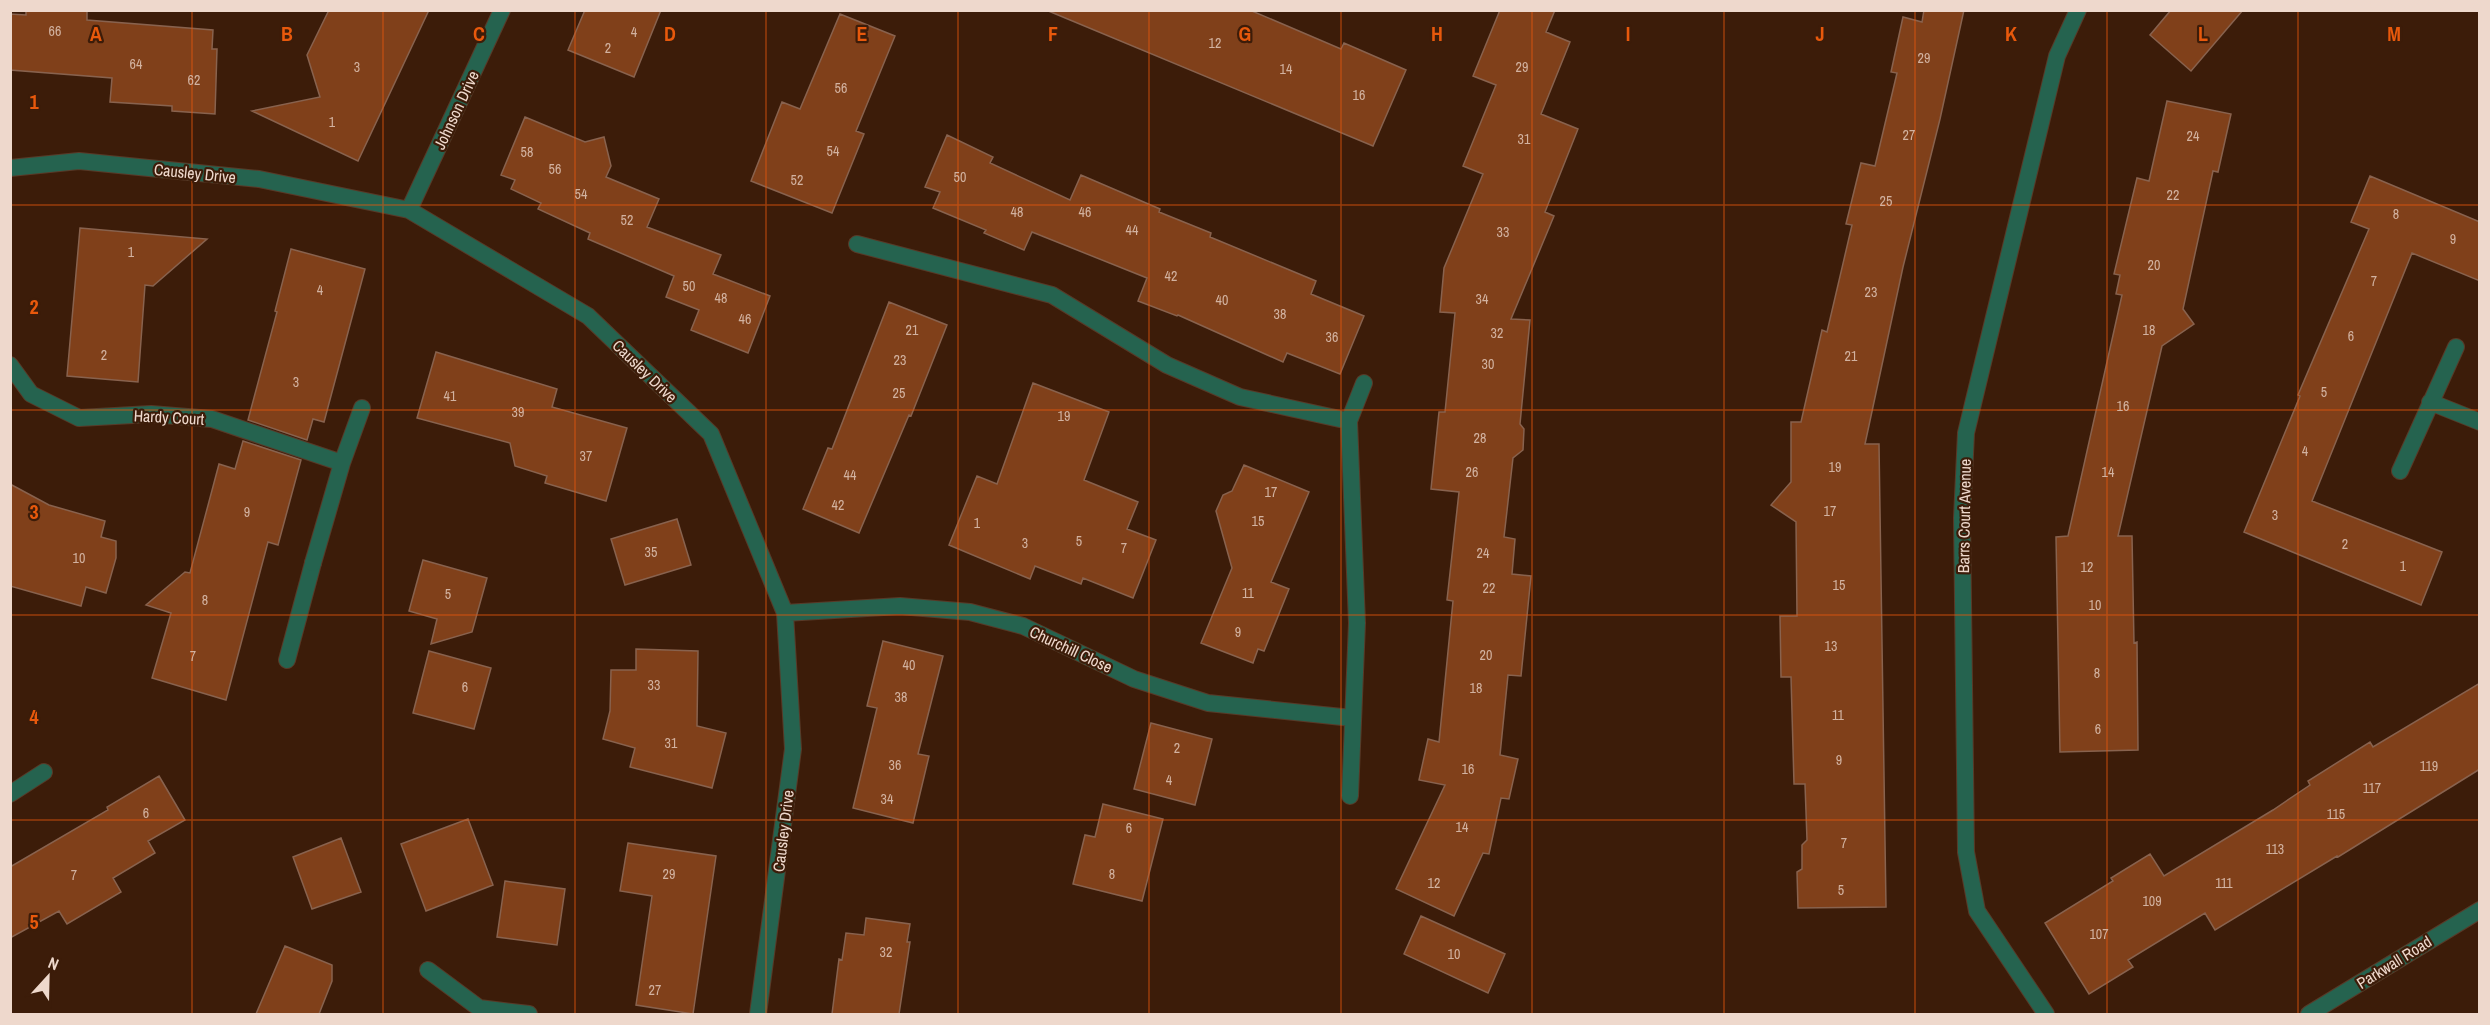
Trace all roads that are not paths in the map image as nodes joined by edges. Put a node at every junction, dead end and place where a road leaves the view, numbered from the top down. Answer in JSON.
{"nodes":[{"id":1,"x":502,"y":10,"type":"edge"},
{"id":2,"x":2078,"y":10,"type":"edge"},
{"id":3,"x":10,"y":168,"type":"edge"},
{"id":4,"x":409,"y":210,"type":"junction"},
{"id":5,"x":857,"y":244,"type":"dead end"},
{"id":6,"x":2456,"y":347,"type":"dead end"},
{"id":7,"x":10,"y":365,"type":"edge"},
{"id":8,"x":1364,"y":383,"type":"dead end"},
{"id":9,"x":2430,"y":402,"type":"junction"},
{"id":10,"x":363,"y":408,"type":"dead end"},
{"id":11,"x":1349,"y":421,"type":"junction"},
{"id":12,"x":2480,"y":422,"type":"edge"},
{"id":13,"x":342,"y":463,"type":"junction"},
{"id":14,"x":2400,"y":471,"type":"dead end"},
{"id":15,"x":785,"y":614,"type":"junction"},
{"id":16,"x":287,"y":660,"type":"dead end"},
{"id":17,"x":1352,"y":718,"type":"junction"},
{"id":18,"x":44,"y":772,"type":"dead end"},
{"id":19,"x":10,"y":794,"type":"edge"},
{"id":20,"x":1350,"y":796,"type":"dead end"},
{"id":21,"x":2480,"y":910,"type":"edge"},
{"id":22,"x":428,"y":970,"type":"dead end"},
{"id":23,"x":529,"y":1014,"type":"edge"},
{"id":24,"x":758,"y":1014,"type":"edge"},
{"id":25,"x":2046,"y":1014,"type":"edge"},
{"id":26,"x":2309,"y":1014,"type":"edge"}],
"edges":[{"from":1,"to":4,"type":"street","name":"Johnson Drive"},
{"from":2,"to":25,"type":"street","name":"Barrs Court Avenue"},
{"from":3,"to":4,"type":"street","name":"Causley Drive"},
{"from":4,"to":15,"type":"street","name":"Causley Drive"},
{"from":5,"to":11,"type":"street"},
{"from":6,"to":9,"type":"street"},
{"from":7,"to":13,"type":"street","name":"Hardy Court"},
{"from":8,"to":11,"type":"street"},
{"from":9,"to":12,"type":"street"},
{"from":9,"to":14,"type":"street"},
{"from":10,"to":13,"type":"street"},
{"from":11,"to":17,"type":"street"},
{"from":13,"to":16,"type":"street"},
{"from":15,"to":17,"type":"street","name":"Churchill Close"},
{"from":15,"to":24,"type":"street","name":"Causley Drive"},
{"from":17,"to":20,"type":"street"},
{"from":18,"to":19,"type":"street"},
{"from":21,"to":26,"type":"street","name":"Parkwall Road"},
{"from":22,"to":23,"type":"street"}]}
